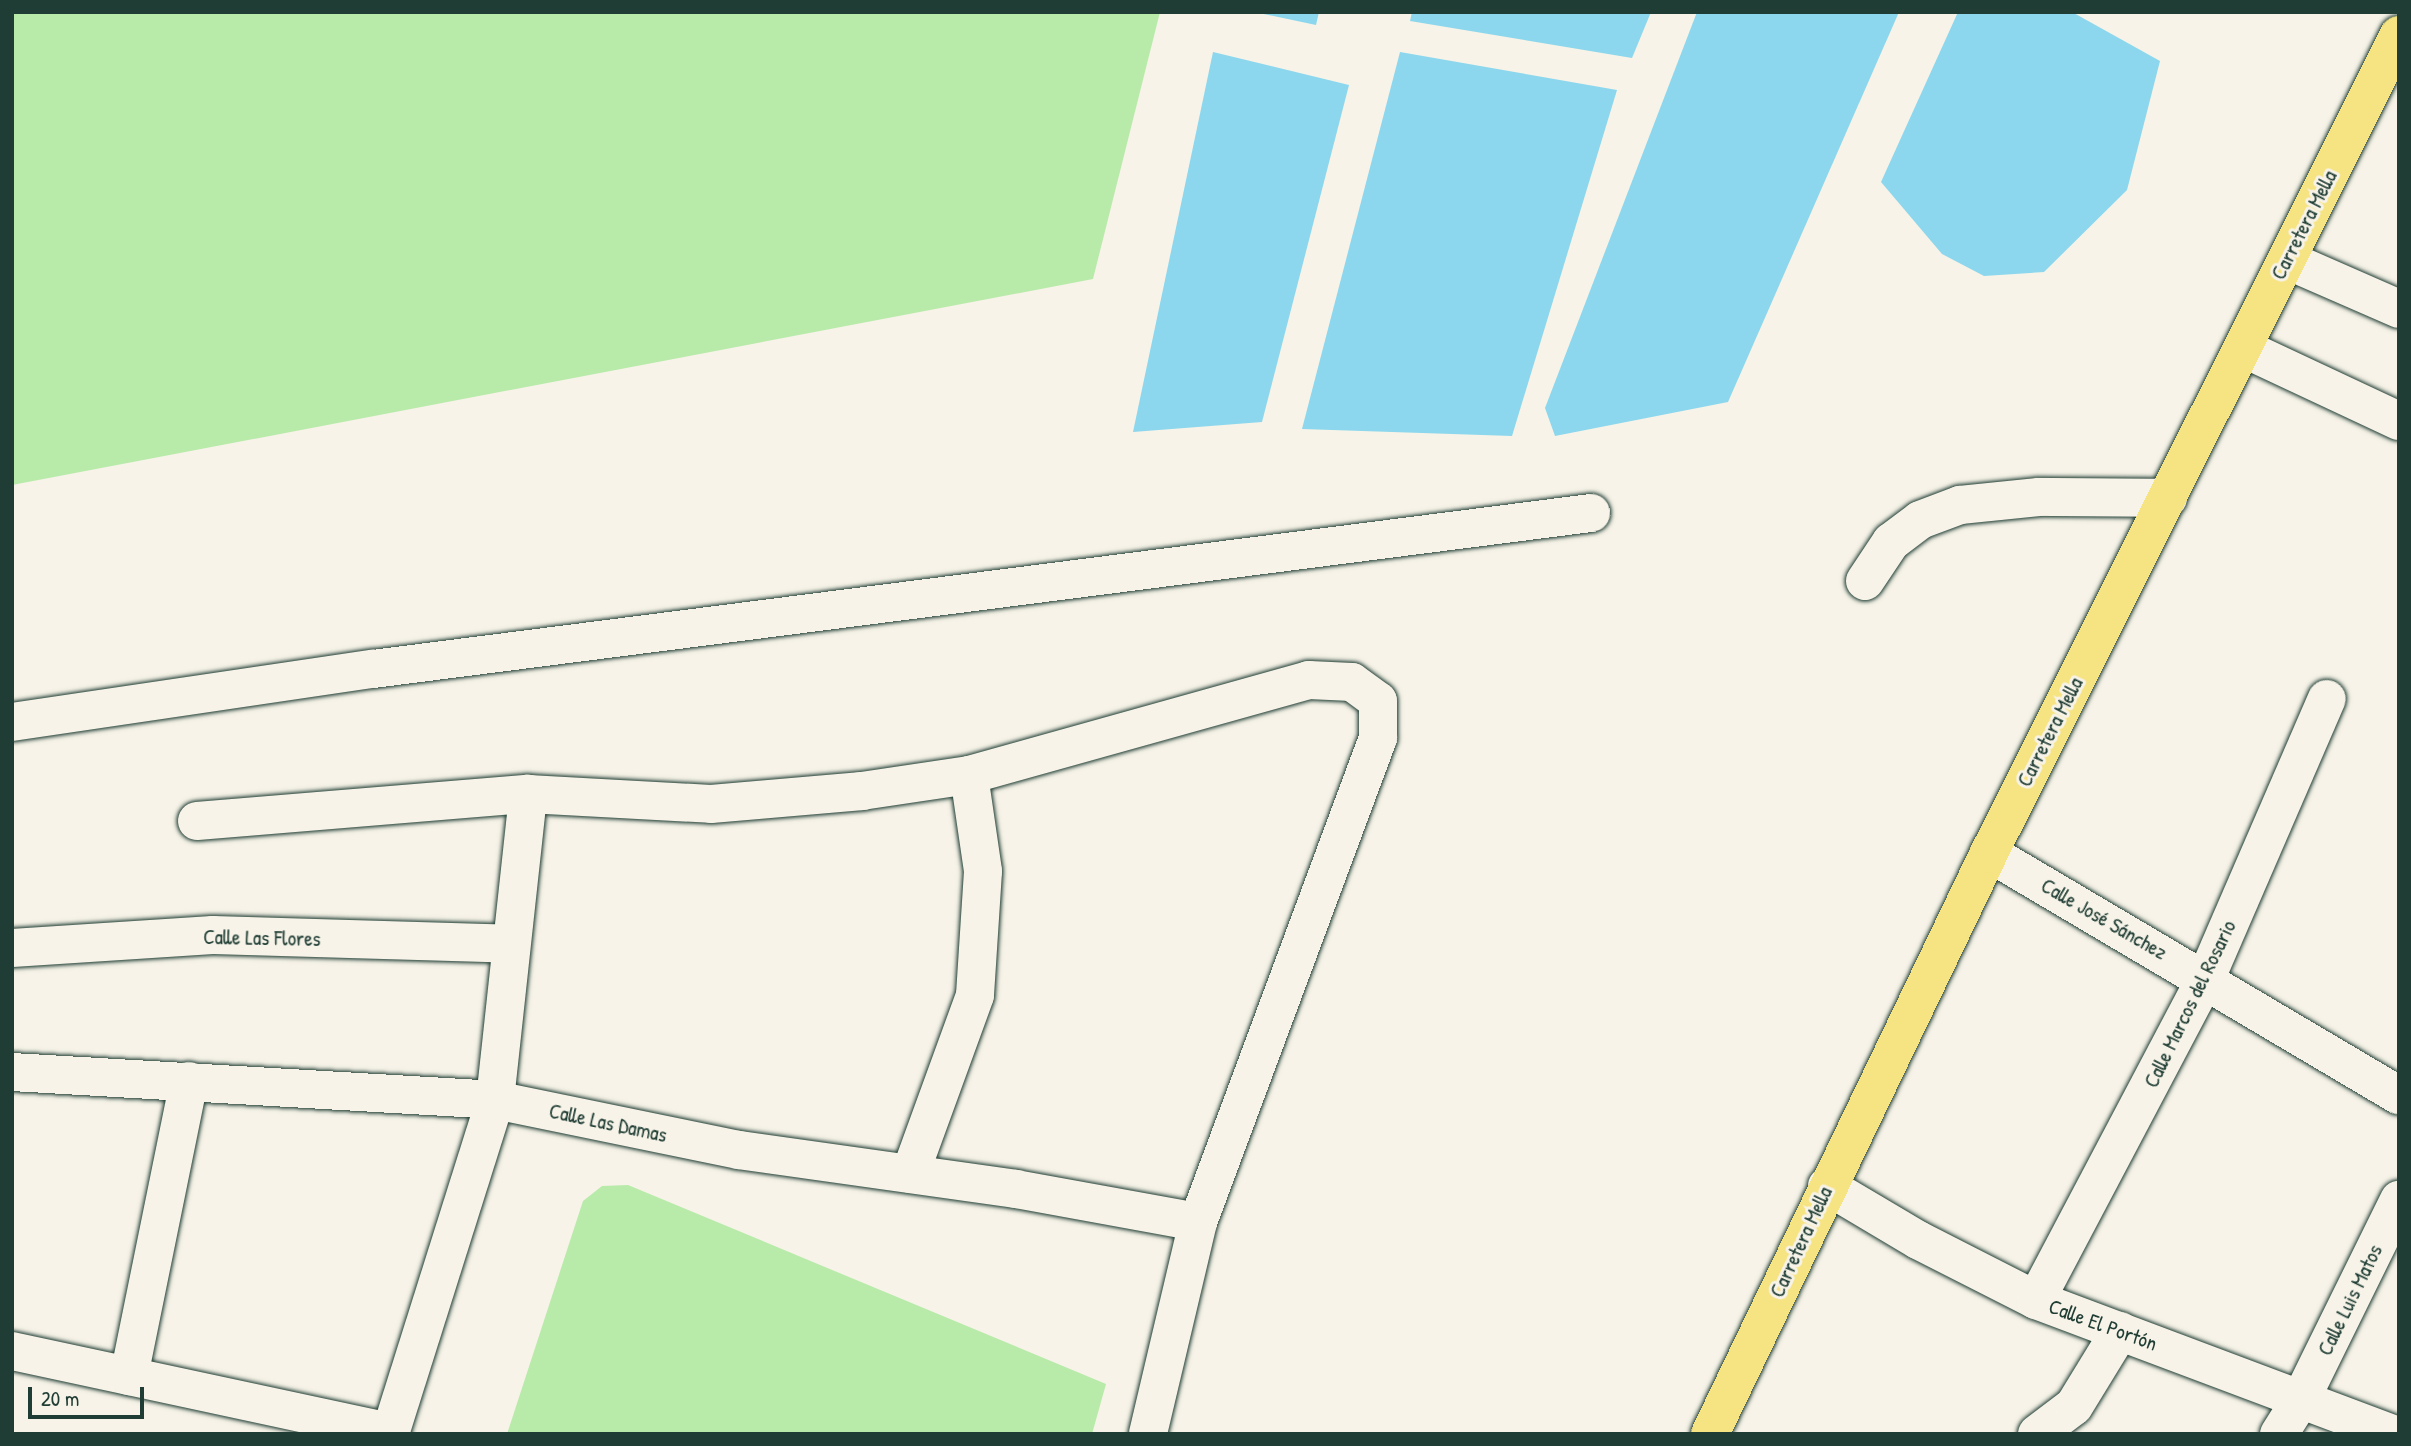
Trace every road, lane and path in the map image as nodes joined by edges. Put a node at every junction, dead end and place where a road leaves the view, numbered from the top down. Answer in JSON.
{"nodes":[{"id":1,"x":2399,"y":35,"type":"edge"},
{"id":2,"x":2287,"y":260,"type":"junction"},
{"id":3,"x":2399,"y":309,"type":"edge"},
{"id":4,"x":2242,"y":348,"type":"junction"},
{"id":5,"x":2399,"y":421,"type":"edge"},
{"id":6,"x":2168,"y":498,"type":"junction"},
{"id":7,"x":1591,"y":513,"type":"dead end"},
{"id":8,"x":1865,"y":581,"type":"dead end"},
{"id":9,"x":2327,"y":699,"type":"dead end"},
{"id":10,"x":12,"y":722,"type":"edge"},
{"id":11,"x":969,"y":775,"type":"junction"},
{"id":12,"x":528,"y":794,"type":"junction"},
{"id":13,"x":197,"y":821,"type":"dead end"},
{"id":14,"x":1989,"y":853,"type":"junction"},
{"id":15,"x":512,"y":944,"type":"junction"},
{"id":16,"x":12,"y":947,"type":"edge"},
{"id":17,"x":2206,"y":978,"type":"junction"},
{"id":18,"x":12,"y":1072,"type":"edge"},
{"id":19,"x":189,"y":1080,"type":"junction"},
{"id":20,"x":2399,"y":1095,"type":"edge"},
{"id":21,"x":495,"y":1100,"type":"junction"},
{"id":22,"x":910,"y":1174,"type":"junction"},
{"id":23,"x":1827,"y":1186,"type":"junction"},
{"id":24,"x":2399,"y":1200,"type":"edge"},
{"id":25,"x":1198,"y":1222,"type":"junction"},
{"id":26,"x":2036,"y":1300,"type":"junction"},
{"id":27,"x":2120,"y":1331,"type":"junction"},
{"id":28,"x":12,"y":1351,"type":"edge"},
{"id":29,"x":129,"y":1376,"type":"junction"},
{"id":30,"x":2301,"y":1399,"type":"junction"},
{"id":31,"x":390,"y":1433,"type":"edge"},
{"id":32,"x":1148,"y":1434,"type":"edge"},
{"id":33,"x":1710,"y":1434,"type":"edge"},
{"id":34,"x":2037,"y":1434,"type":"edge"},
{"id":35,"x":2279,"y":1434,"type":"edge"},
{"id":36,"x":2393,"y":1434,"type":"edge"}],
"edges":[{"from":1,"to":2,"type":"main road","name":"Carretera Mella"},
{"from":2,"to":3,"type":"street"},
{"from":2,"to":4,"type":"main road","name":"Carretera Mella"},
{"from":4,"to":5,"type":"street"},
{"from":4,"to":6,"type":"main road","name":"Carretera Mella"},
{"from":6,"to":8,"type":"street"},
{"from":6,"to":14,"type":"main road","name":"Carretera Mella"},
{"from":7,"to":10,"type":"street"},
{"from":9,"to":17,"type":"street","name":"Calle Marcos del Rosario"},
{"from":11,"to":12,"type":"street"},
{"from":11,"to":22,"type":"street"},
{"from":11,"to":25,"type":"street"},
{"from":12,"to":13,"type":"street"},
{"from":12,"to":15,"type":"street"},
{"from":14,"to":17,"type":"street","name":"Calle José Sánchez"},
{"from":14,"to":23,"type":"main road","name":"Carretera Mella"},
{"from":15,"to":16,"type":"street","name":"Calle Las Flores"},
{"from":15,"to":21,"type":"street"},
{"from":17,"to":20,"type":"street","name":"Calle José Sánchez"},
{"from":17,"to":26,"type":"street","name":"Calle Marcos del Rosario"},
{"from":18,"to":19,"type":"street","name":"Calle Las Damas"},
{"from":19,"to":21,"type":"street","name":"Calle Las Damas"},
{"from":19,"to":29,"type":"street"},
{"from":21,"to":22,"type":"street","name":"Calle Las Damas"},
{"from":21,"to":31,"type":"street"},
{"from":22,"to":25,"type":"street","name":"Calle Las Damas"},
{"from":23,"to":26,"type":"street","name":"Calle El Portón"},
{"from":23,"to":33,"type":"main road","name":"Carretera Mella"},
{"from":24,"to":30,"type":"street","name":"Calle Luis Matos"},
{"from":25,"to":32,"type":"street"},
{"from":26,"to":27,"type":"street","name":"Calle El Portón"},
{"from":27,"to":30,"type":"street","name":"Calle El Portón"},
{"from":27,"to":34,"type":"street"},
{"from":28,"to":29,"type":"street"},
{"from":29,"to":31,"type":"street"},
{"from":30,"to":35,"type":"street","name":"Calle Luis Matos"},
{"from":30,"to":36,"type":"street","name":"Calle El Portón"}]}
